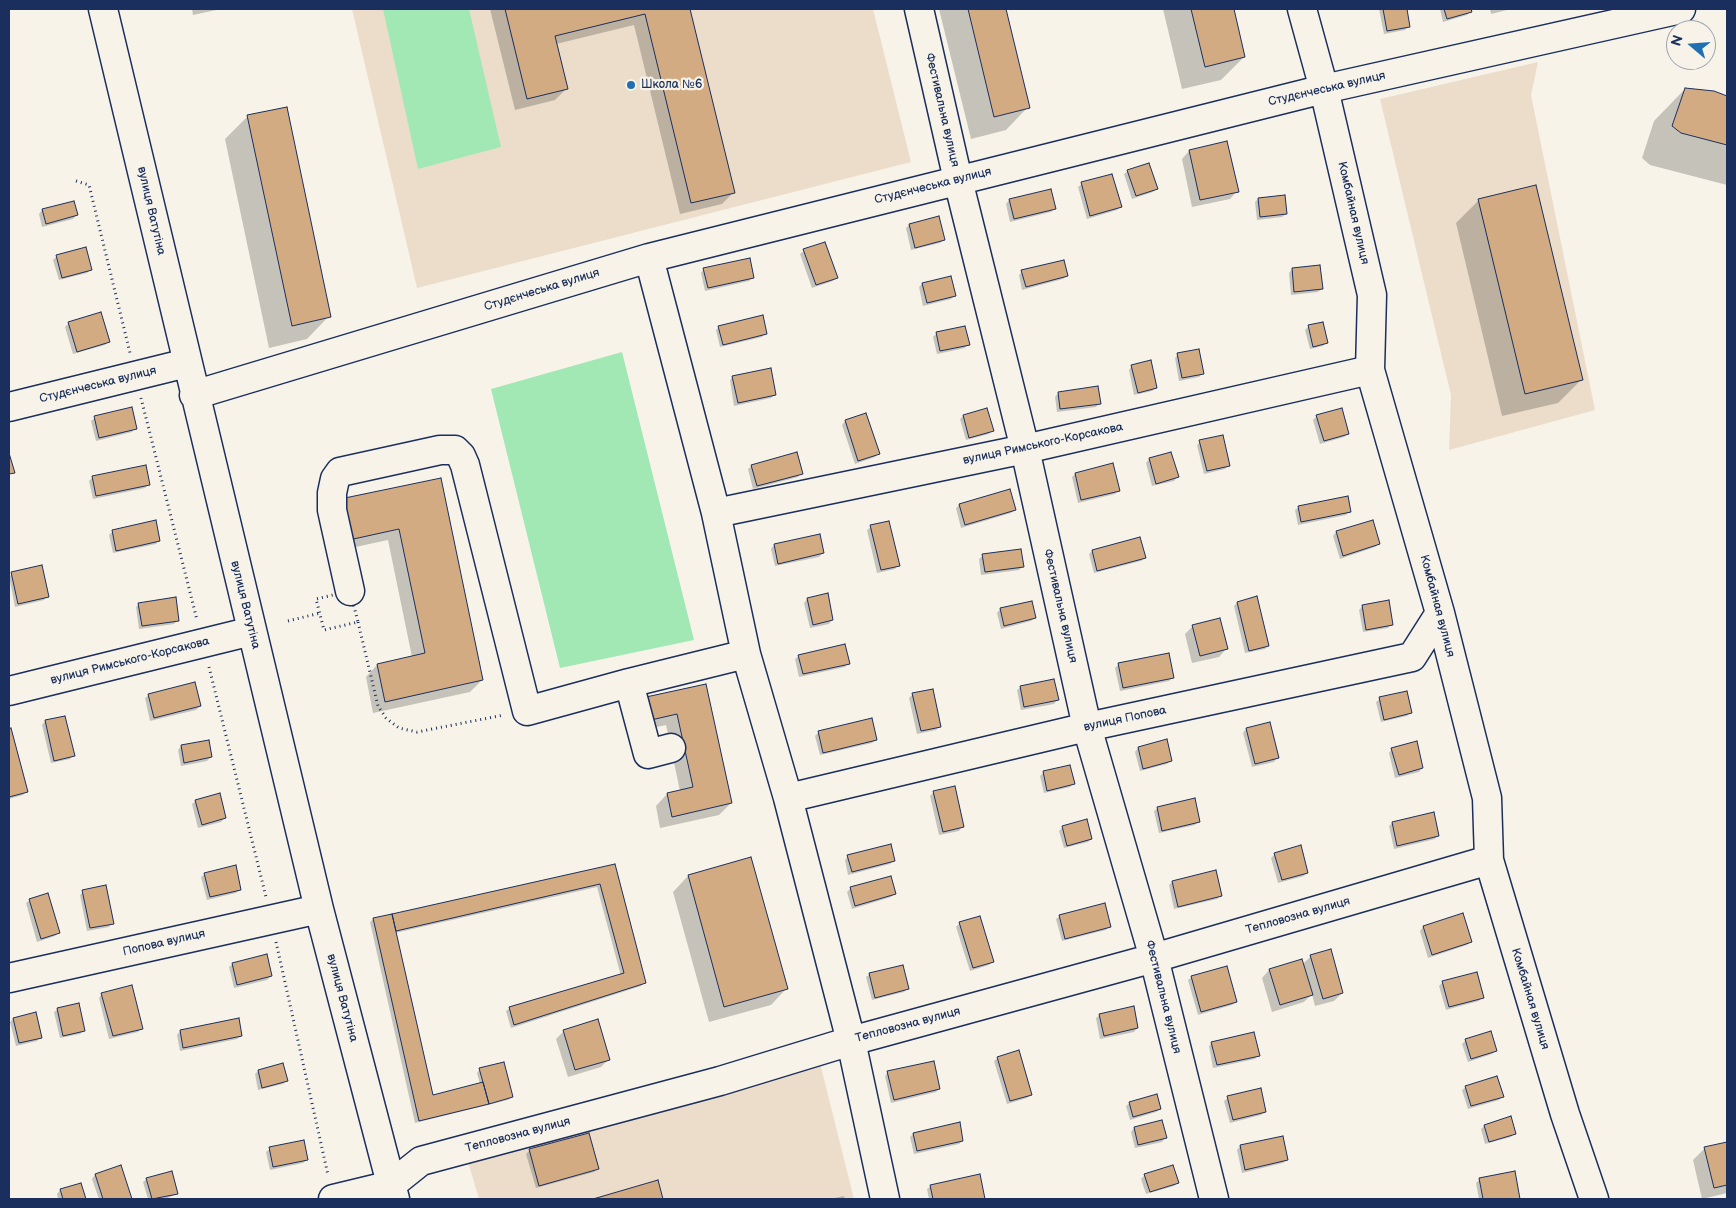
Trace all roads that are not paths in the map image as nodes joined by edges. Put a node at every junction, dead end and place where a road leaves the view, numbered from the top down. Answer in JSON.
{"nodes":[{"id":1,"x":103,"y":9,"type":"edge"},
{"id":2,"x":919,"y":9,"type":"edge"},
{"id":3,"x":1302,"y":9,"type":"edge"},
{"id":4,"x":1678,"y":9,"type":"edge"},
{"id":5,"x":1324,"y":89,"type":"junction"},
{"id":6,"x":958,"y":180,"type":"junction"},
{"id":7,"x":649,"y":258,"type":"junction"},
{"id":8,"x":187,"y":363,"type":"junction"},
{"id":9,"x":1370,"y":370,"type":"junction"},
{"id":10,"x":194,"y":394,"type":"junction"},
{"id":11,"x":9,"y":407,"type":"edge"},
{"id":12,"x":1025,"y":449,"type":"junction"},
{"id":13,"x":716,"y":512,"type":"junction"},
{"id":14,"x":350,"y":591,"type":"dead end"},
{"id":15,"x":1440,"y":613,"type":"junction"},
{"id":16,"x":252,"y":631,"type":"junction"},
{"id":17,"x":746,"y":654,"type":"junction"},
{"id":18,"x":629,"y":683,"type":"junction"},
{"id":19,"x":9,"y":691,"type":"edge"},
{"id":20,"x":1087,"y":727,"type":"junction"},
{"id":21,"x":671,"y":748,"type":"dead end"},
{"id":22,"x":788,"y":798,"type":"junction"},
{"id":23,"x":1489,"y":860,"type":"junction"},
{"id":24,"x":319,"y":909,"type":"junction"},
{"id":25,"x":1154,"y":958,"type":"junction"},
{"id":26,"x":9,"y":978,"type":"edge"},
{"id":27,"x":851,"y":1041,"type":"junction"},
{"id":28,"x":393,"y":1192,"type":"edge"},
{"id":29,"x":333,"y":1199,"type":"edge"},
{"id":30,"x":885,"y":1199,"type":"edge"},
{"id":31,"x":1214,"y":1199,"type":"edge"},
{"id":32,"x":1594,"y":1199,"type":"edge"}],
"edges":[{"from":1,"to":8,"type":"street","name":"вулиця Ватутіна"},
{"from":2,"to":6,"type":"street","name":"Фестивальна вулиця"},
{"from":3,"to":5,"type":"street","name":"Комбайная вулиця"},
{"from":4,"to":5,"type":"street","name":"Студєнчеська вулиця"},
{"from":5,"to":6,"type":"street","name":"Студєнчеська вулиця"},
{"from":5,"to":9,"type":"street","name":"Комбайная вулиця"},
{"from":6,"to":7,"type":"street","name":"Студєнчеська вулиця"},
{"from":6,"to":12,"type":"street","name":"Фестивальна вулиця"},
{"from":7,"to":10,"type":"street","name":"Студєнчеська вулиця"},
{"from":7,"to":13,"type":"street"},
{"from":8,"to":10,"type":"street","name":"вулиця Ватутіна"},
{"from":8,"to":11,"type":"street","name":"Студєнчеська вулиця"},
{"from":9,"to":12,"type":"street","name":"вулиця Римського-Корсакова"},
{"from":9,"to":15,"type":"street","name":"Комбайная вулиця"},
{"from":10,"to":16,"type":"street","name":"вулиця Ватутіна"},
{"from":12,"to":13,"type":"street","name":"вулиця Римського-Корсакова"},
{"from":12,"to":20,"type":"street","name":"Фестивальна вулиця"},
{"from":13,"to":17,"type":"street"},
{"from":14,"to":18,"type":"street"},
{"from":15,"to":20,"type":"street","name":"вулиця Попова"},
{"from":15,"to":23,"type":"street","name":"Комбайная вулиця"},
{"from":16,"to":19,"type":"street","name":"вулиця Римського-Корсакова"},
{"from":16,"to":24,"type":"street","name":"вулиця Ватутіна"},
{"from":17,"to":18,"type":"street"},
{"from":17,"to":22,"type":"street"},
{"from":18,"to":21,"type":"street"},
{"from":20,"to":22,"type":"street","name":"вулиця Попова"},
{"from":20,"to":25,"type":"street","name":"Фестивальна вулиця"},
{"from":22,"to":27,"type":"street"},
{"from":23,"to":25,"type":"street","name":"Тепловозна вулиця"},
{"from":23,"to":32,"type":"street","name":"Комбайная вулиця"},
{"from":24,"to":26,"type":"street","name":"Попова вулиця"},
{"from":24,"to":28,"type":"street","name":"вулиця Ватутіна"},
{"from":25,"to":27,"type":"street","name":"Тепловозна вулиця"},
{"from":25,"to":31,"type":"street","name":"Фестивальна вулиця"},
{"from":27,"to":28,"type":"street","name":"Тепловозна вулиця"},
{"from":27,"to":30,"type":"street"},
{"from":28,"to":29,"type":"street","name":"Тепловозна вулиця"}]}
